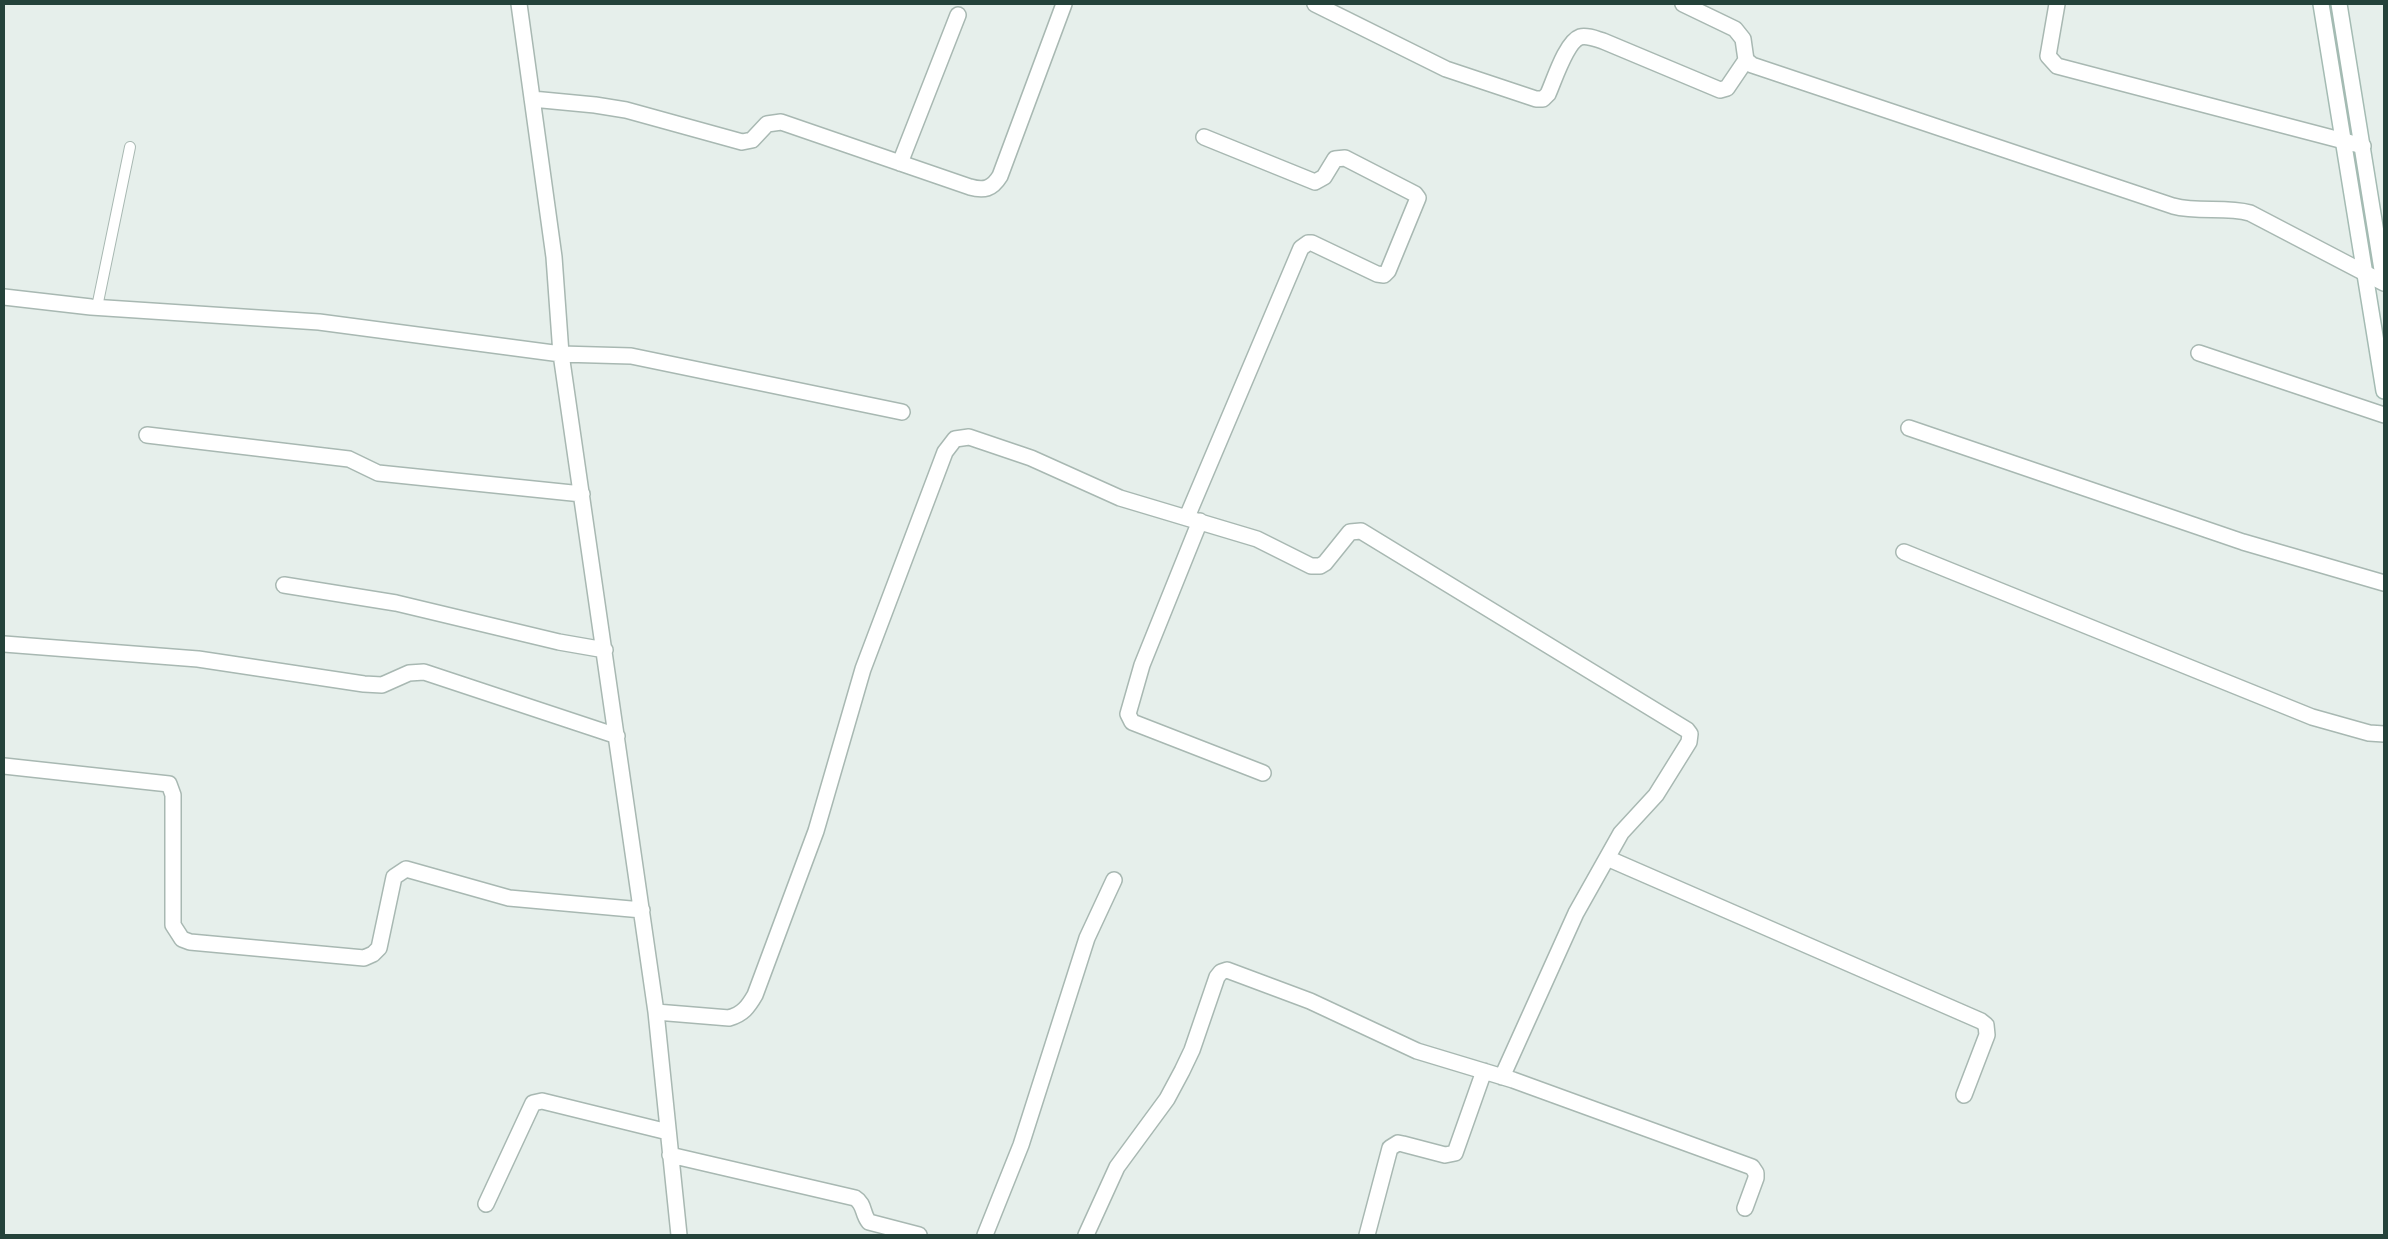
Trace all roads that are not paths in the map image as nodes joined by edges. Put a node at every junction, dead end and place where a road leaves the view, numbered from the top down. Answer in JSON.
{"nodes":[{"id":1,"x":519,"y":4,"type":"edge"},
{"id":2,"x":1064,"y":4,"type":"edge"},
{"id":3,"x":1315,"y":4,"type":"edge"},
{"id":4,"x":1683,"y":4,"type":"edge"},
{"id":5,"x":2057,"y":4,"type":"edge"},
{"id":6,"x":2321,"y":4,"type":"edge"},
{"id":7,"x":2339,"y":4,"type":"edge"},
{"id":8,"x":958,"y":15,"type":"dead end"},
{"id":9,"x":1746,"y":60,"type":"junction"},
{"id":10,"x":532,"y":99,"type":"junction"},
{"id":11,"x":1204,"y":137,"type":"dead end"},
{"id":12,"x":2344,"y":141,"type":"junction"},
{"id":13,"x":2363,"y":146,"type":"junction"},
{"id":14,"x":130,"y":147,"type":"dead end"},
{"id":15,"x":900,"y":163,"type":"junction"},
{"id":16,"x":2379,"y":221,"type":"edge"},
{"id":17,"x":2366,"y":274,"type":"junction"},
{"id":18,"x":2384,"y":282,"type":"edge"},
{"id":19,"x":4,"y":297,"type":"edge"},
{"id":20,"x":97,"y":307,"type":"junction"},
{"id":21,"x":2199,"y":353,"type":"dead end"},
{"id":22,"x":561,"y":354,"type":"junction"},
{"id":23,"x":2384,"y":391,"type":"edge"},
{"id":24,"x":902,"y":412,"type":"dead end"},
{"id":25,"x":2384,"y":415,"type":"edge"},
{"id":26,"x":1909,"y":428,"type":"dead end"},
{"id":27,"x":147,"y":435,"type":"dead end"},
{"id":28,"x":582,"y":494,"type":"junction"},
{"id":29,"x":1194,"y":519,"type":"junction"},
{"id":30,"x":1904,"y":552,"type":"dead end"},
{"id":31,"x":2384,"y":583,"type":"edge"},
{"id":32,"x":284,"y":585,"type":"dead end"},
{"id":33,"x":4,"y":644,"type":"edge"},
{"id":34,"x":605,"y":650,"type":"junction"},
{"id":35,"x":2384,"y":734,"type":"edge"},
{"id":36,"x":617,"y":736,"type":"junction"},
{"id":37,"x":4,"y":766,"type":"edge"},
{"id":38,"x":1263,"y":773,"type":"dead end"},
{"id":39,"x":1607,"y":858,"type":"junction"},
{"id":40,"x":1114,"y":880,"type":"dead end"},
{"id":41,"x":642,"y":910,"type":"junction"},
{"id":42,"x":656,"y":1012,"type":"junction"},
{"id":43,"x":1484,"y":1071,"type":"junction"},
{"id":44,"x":1502,"y":1077,"type":"junction"},
{"id":45,"x":1964,"y":1095,"type":"dead end"},
{"id":46,"x":668,"y":1132,"type":"junction"},
{"id":47,"x":670,"y":1155,"type":"junction"},
{"id":48,"x":486,"y":1204,"type":"dead end"},
{"id":49,"x":1746,"y":1208,"type":"dead end"},
{"id":50,"x":679,"y":1235,"type":"edge"},
{"id":51,"x":919,"y":1235,"type":"edge"},
{"id":52,"x":985,"y":1235,"type":"edge"},
{"id":53,"x":1086,"y":1235,"type":"edge"},
{"id":54,"x":1367,"y":1235,"type":"edge"}],
"edges":[{"from":1,"to":10,"type":"street"},
{"from":2,"to":15,"type":"street"},
{"from":3,"to":9,"type":"street"},
{"from":4,"to":9,"type":"street"},
{"from":5,"to":12,"type":"street"},
{"from":6,"to":12,"type":"street"},
{"from":7,"to":13,"type":"street"},
{"from":8,"to":15,"type":"street"},
{"from":9,"to":17,"type":"street"},
{"from":10,"to":15,"type":"street"},
{"from":10,"to":22,"type":"street"},
{"from":11,"to":29,"type":"street"},
{"from":12,"to":13,"type":"street"},
{"from":12,"to":17,"type":"street"},
{"from":13,"to":16,"type":"street"},
{"from":14,"to":20,"type":"lane"},
{"from":16,"to":18,"type":"street"},
{"from":17,"to":18,"type":"street"},
{"from":17,"to":23,"type":"street"},
{"from":19,"to":20,"type":"street"},
{"from":20,"to":22,"type":"street"},
{"from":21,"to":25,"type":"street"},
{"from":22,"to":24,"type":"street"},
{"from":22,"to":28,"type":"street"},
{"from":26,"to":31,"type":"street"},
{"from":27,"to":28,"type":"street"},
{"from":28,"to":34,"type":"street"},
{"from":29,"to":38,"type":"street"},
{"from":29,"to":39,"type":"street"},
{"from":29,"to":42,"type":"street"},
{"from":30,"to":35,"type":"street"},
{"from":32,"to":34,"type":"street"},
{"from":33,"to":36,"type":"street"},
{"from":34,"to":36,"type":"street"},
{"from":36,"to":41,"type":"street"},
{"from":37,"to":41,"type":"street"},
{"from":39,"to":44,"type":"street"},
{"from":39,"to":45,"type":"street"},
{"from":40,"to":52,"type":"street"},
{"from":41,"to":42,"type":"street"},
{"from":42,"to":46,"type":"street"},
{"from":43,"to":44,"type":"street"},
{"from":43,"to":53,"type":"street"},
{"from":43,"to":54,"type":"street"},
{"from":44,"to":49,"type":"street"},
{"from":46,"to":47,"type":"street"},
{"from":46,"to":48,"type":"street"},
{"from":47,"to":50,"type":"street"},
{"from":47,"to":51,"type":"street"}]}
